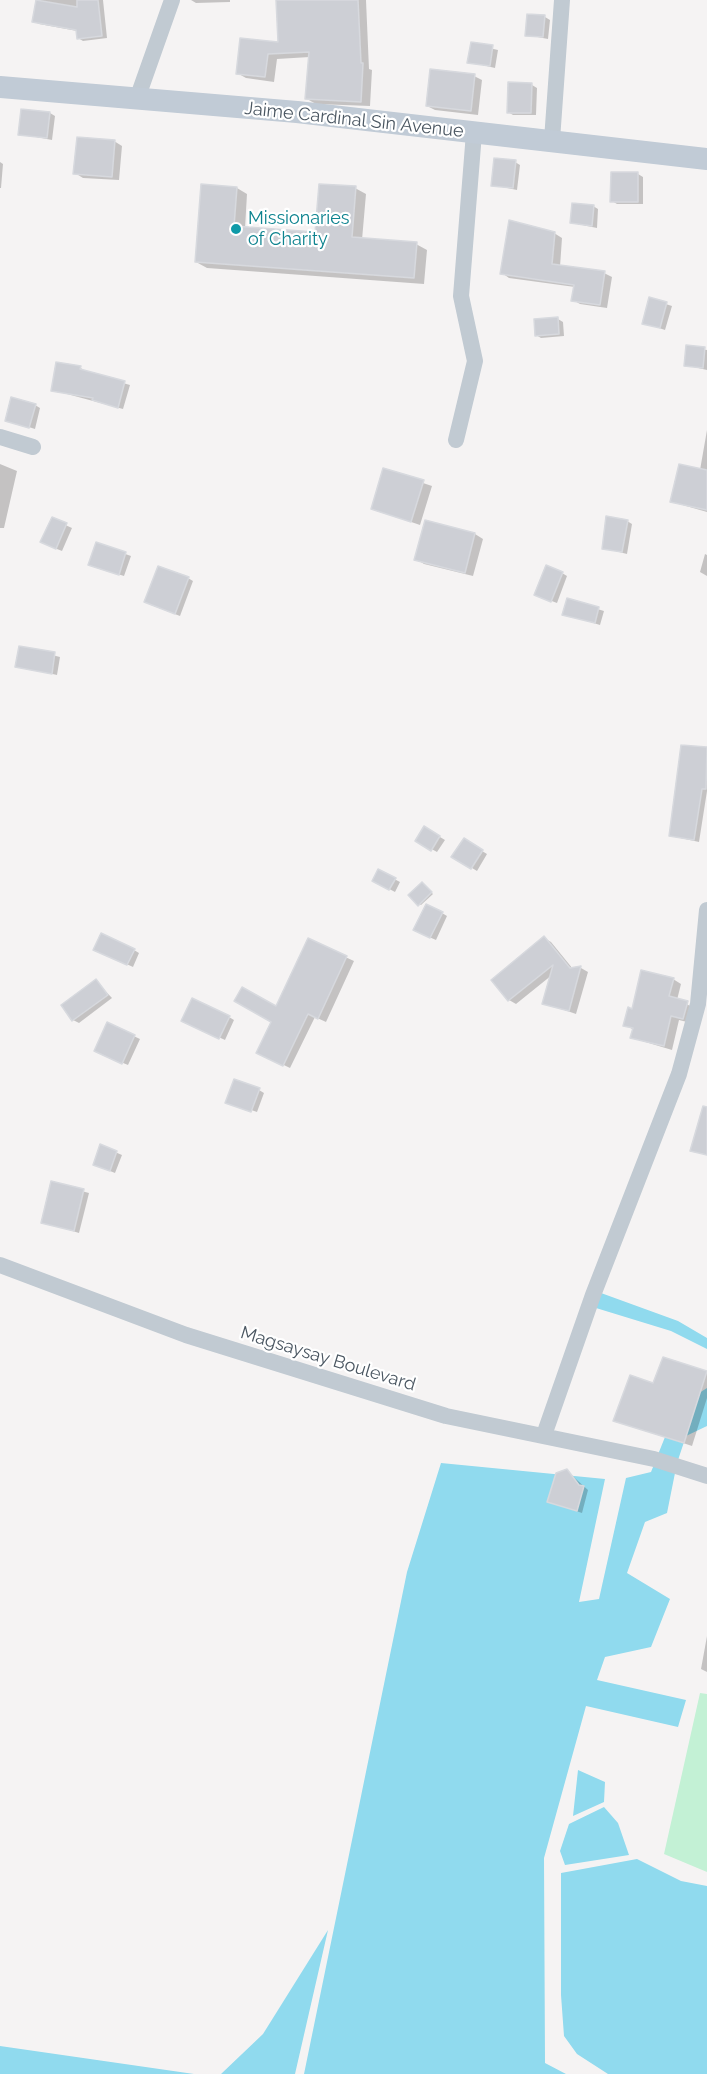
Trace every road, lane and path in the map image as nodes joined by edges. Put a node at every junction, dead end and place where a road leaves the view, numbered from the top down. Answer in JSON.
{"nodes":[{"id":1,"x":172,"y":0,"type":"edge"},
{"id":2,"x":562,"y":0,"type":"edge"},
{"id":3,"x":0,"y":87,"type":"edge"},
{"id":4,"x":137,"y":99,"type":"junction"},
{"id":5,"x":474,"y":133,"type":"junction"},
{"id":6,"x":552,"y":140,"type":"junction"},
{"id":7,"x":707,"y":159,"type":"edge"},
{"id":8,"x":0,"y":437,"type":"edge"},
{"id":9,"x":456,"y":440,"type":"dead end"},
{"id":10,"x":33,"y":447,"type":"dead end"},
{"id":11,"x":707,"y":910,"type":"edge"},
{"id":12,"x":702,"y":1005,"type":"edge"},
{"id":13,"x":0,"y":1265,"type":"edge"},
{"id":14,"x":544,"y":1435,"type":"junction"},
{"id":15,"x":707,"y":1476,"type":"edge"}],
"edges":[{"from":1,"to":4,"type":"street"},
{"from":2,"to":6,"type":"street"},
{"from":3,"to":4,"type":"street","name":"Jaime Cardinal Sin Avenue"},
{"from":4,"to":5,"type":"street","name":"Jaime Cardinal Sin Avenue"},
{"from":5,"to":6,"type":"street","name":"Jaime Cardinal Sin Avenue"},
{"from":5,"to":9,"type":"street"},
{"from":6,"to":7,"type":"street","name":"Jaime Cardinal Sin Avenue"},
{"from":8,"to":10,"type":"street"},
{"from":11,"to":12,"type":"street"},
{"from":12,"to":14,"type":"street"},
{"from":13,"to":14,"type":"street","name":"Magsaysay Boulevard"},
{"from":14,"to":15,"type":"street","name":"Magsaysay Boulevard"}]}
